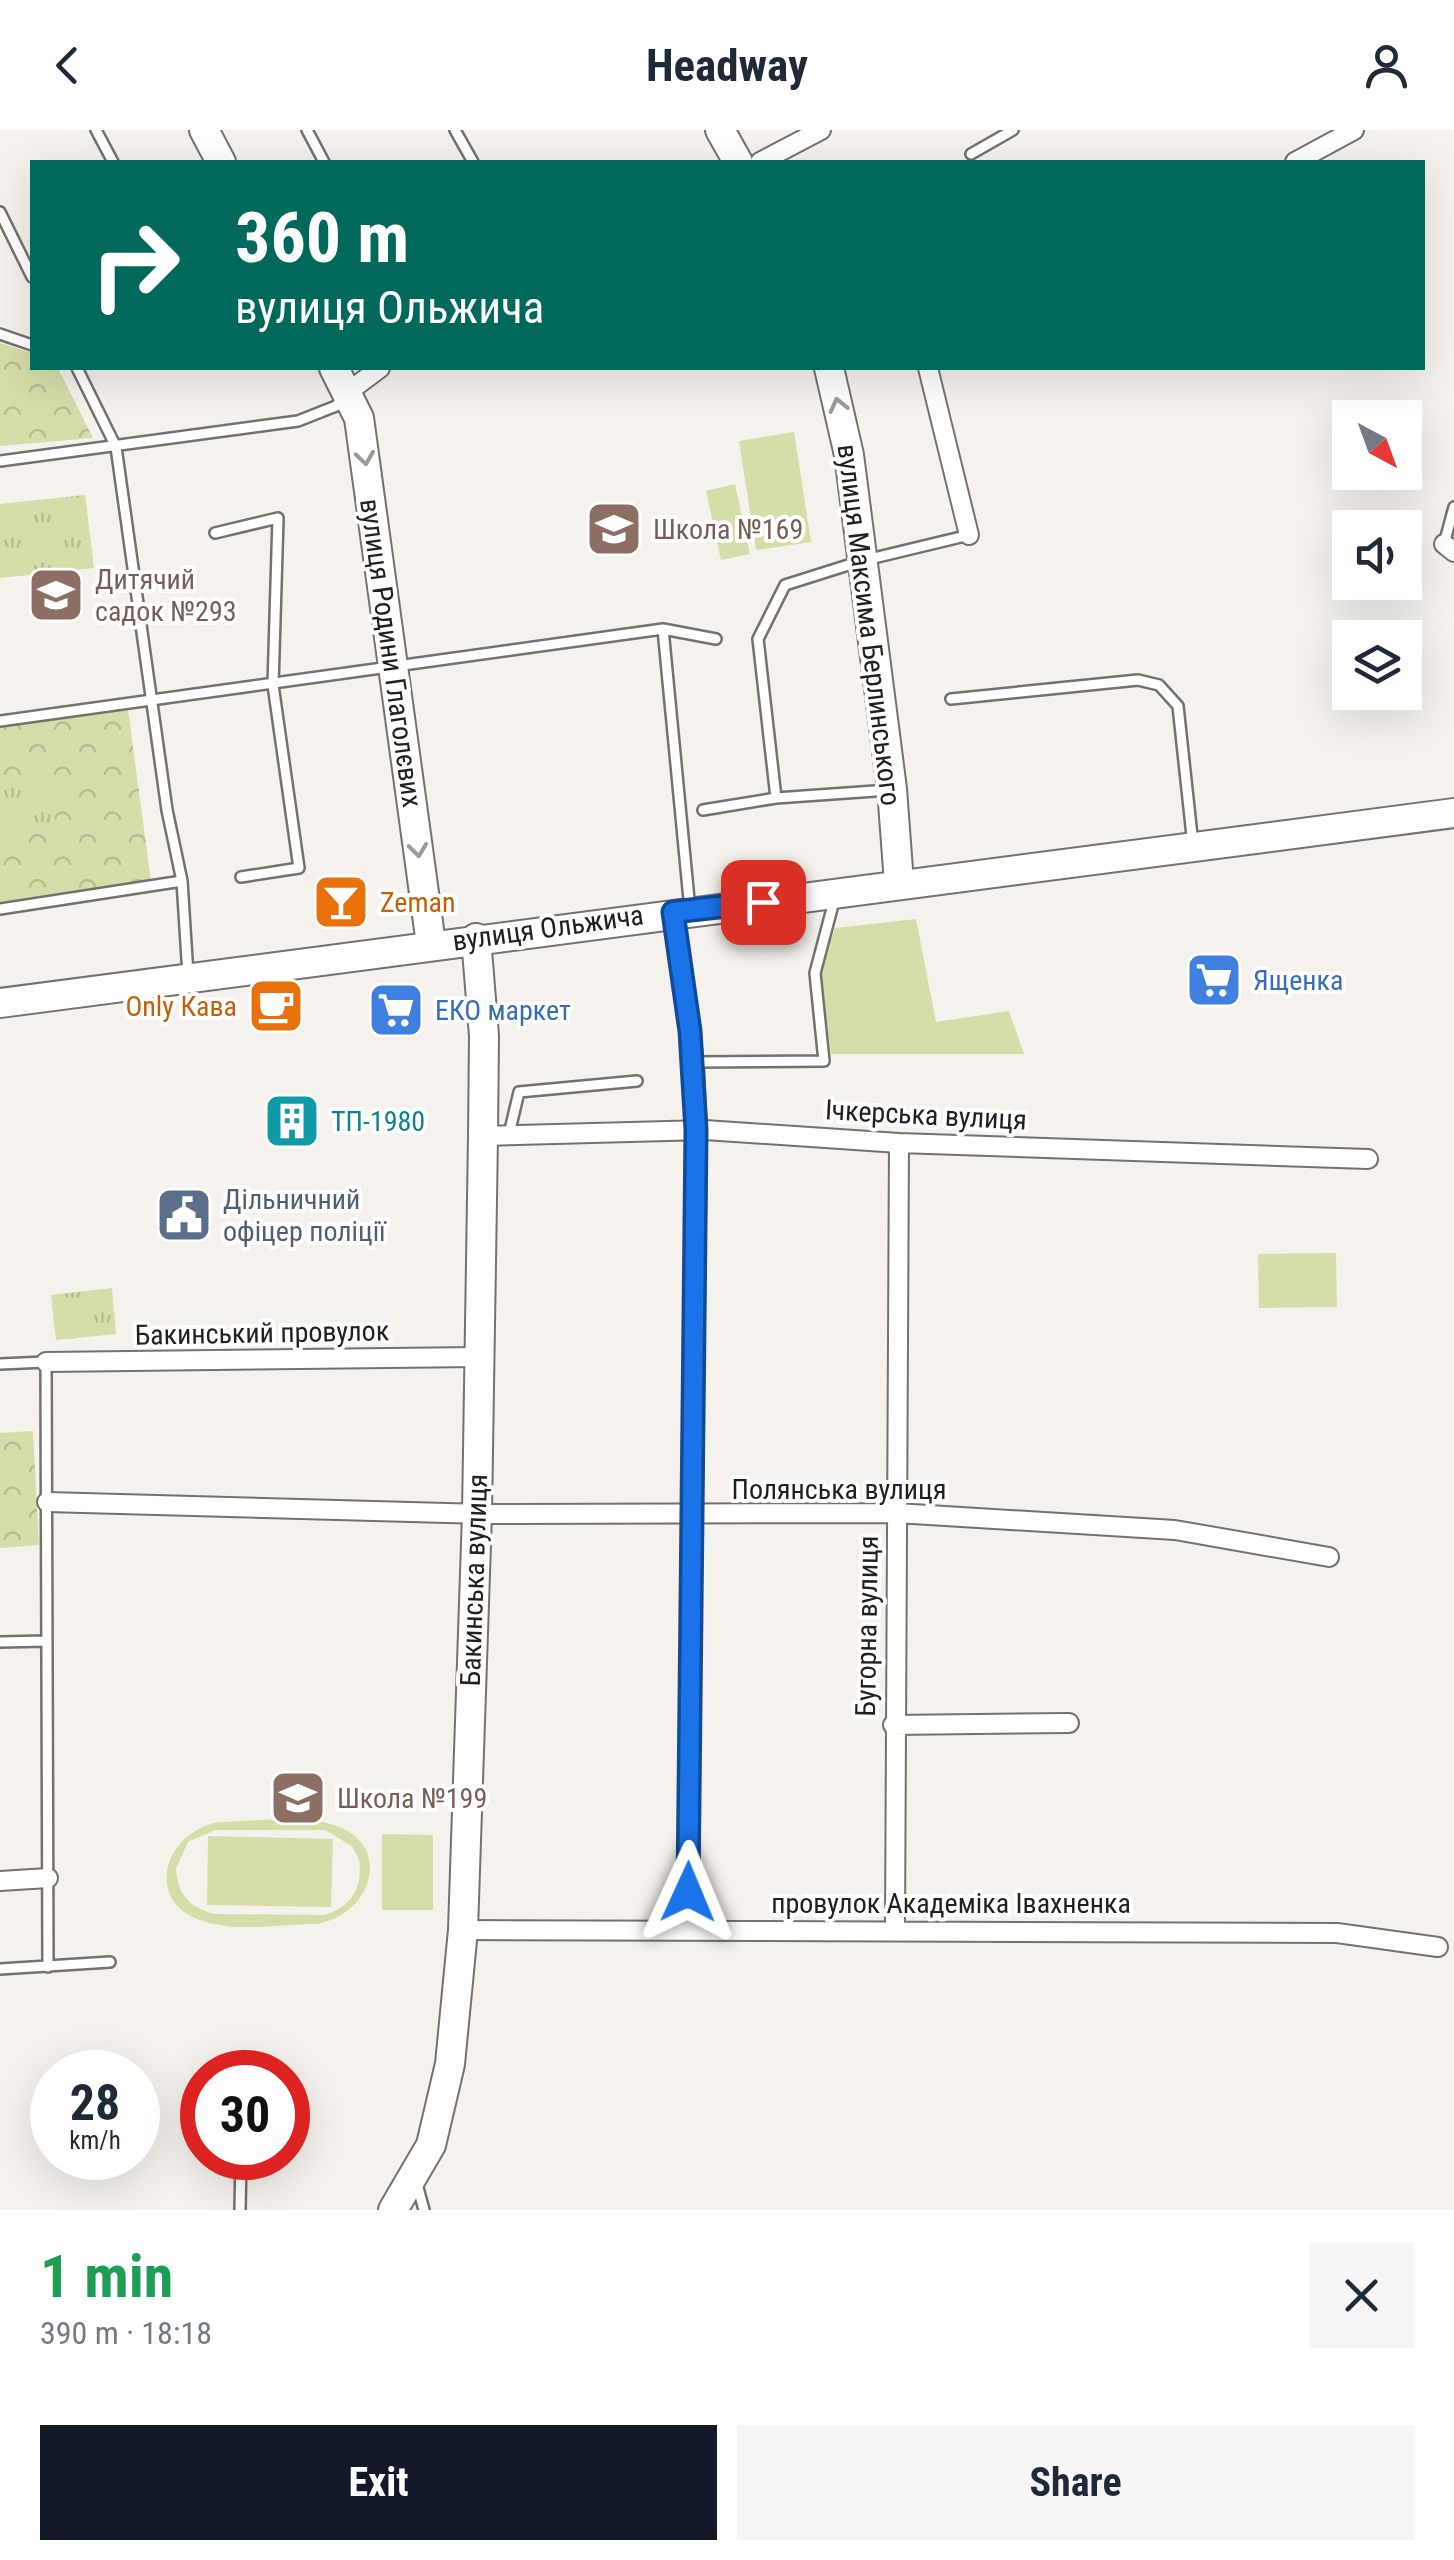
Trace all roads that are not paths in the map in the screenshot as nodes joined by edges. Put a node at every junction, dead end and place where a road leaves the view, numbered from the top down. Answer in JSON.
{"nodes":[{"id":1,"x":96,"y":130,"type":"edge"},
{"id":2,"x":204,"y":130,"type":"edge"},
{"id":3,"x":306,"y":130,"type":"edge"},
{"id":4,"x":456,"y":130,"type":"edge"},
{"id":5,"x":720,"y":130,"type":"edge"},
{"id":6,"x":821,"y":130,"type":"edge"},
{"id":7,"x":1013,"y":130,"type":"edge"},
{"id":8,"x":1354,"y":130,"type":"edge"},
{"id":9,"x":970,"y":154,"type":"dead end"},
{"id":10,"x":112,"y":160,"type":"edge"},
{"id":11,"x":220,"y":160,"type":"edge"},
{"id":12,"x":323,"y":160,"type":"edge"},
{"id":13,"x":472,"y":160,"type":"edge"},
{"id":14,"x":737,"y":160,"type":"edge"},
{"id":15,"x":764,"y":160,"type":"edge"},
{"id":16,"x":1299,"y":160,"type":"edge"},
{"id":17,"x":0,"y":212,"type":"edge"},
{"id":18,"x":30,"y":273,"type":"edge"},
{"id":19,"x":0,"y":334,"type":"edge"},
{"id":20,"x":30,"y":343,"type":"edge"},
{"id":21,"x":78,"y":370,"type":"edge"},
{"id":22,"x":335,"y":370,"type":"edge"},
{"id":23,"x":377,"y":370,"type":"edge"},
{"id":24,"x":829,"y":370,"type":"edge"},
{"id":25,"x":928,"y":370,"type":"edge"},
{"id":26,"x":348,"y":392,"type":"junction"},
{"id":27,"x":116,"y":448,"type":"junction"},
{"id":28,"x":0,"y":461,"type":"edge"},
{"id":29,"x":1454,"y":506,"type":"edge"},
{"id":30,"x":215,"y":533,"type":"dead end"},
{"id":31,"x":969,"y":535,"type":"joint"},
{"id":32,"x":1449,"y":548,"type":"edge"},
{"id":33,"x":860,"y":560,"type":"junction"},
{"id":34,"x":664,"y":629,"type":"junction"},
{"id":35,"x":716,"y":639,"type":"dead end"},
{"id":36,"x":394,"y":668,"type":"junction"},
{"id":37,"x":273,"y":684,"type":"junction"},
{"id":38,"x":952,"y":699,"type":"dead end"},
{"id":39,"x":152,"y":702,"type":"junction"},
{"id":40,"x":0,"y":721,"type":"edge"},
{"id":41,"x":892,"y":789,"type":"junction"},
{"id":42,"x":776,"y":798,"type":"junction"},
{"id":43,"x":703,"y":810,"type":"dead end"},
{"id":44,"x":1454,"y":813,"type":"edge"},
{"id":45,"x":1193,"y":848,"type":"junction"},
{"id":46,"x":241,"y":876,"type":"dead end"},
{"id":47,"x":182,"y":881,"type":"junction"},
{"id":48,"x":900,"y":884,"type":"junction"},
{"id":49,"x":836,"y":893,"type":"junction"},
{"id":50,"x":0,"y":909,"type":"edge"},
{"id":51,"x":682,"y":911,"type":"junction"},
{"id":52,"x":476,"y":938,"type":"junction"},
{"id":53,"x":431,"y":944,"type":"junction"},
{"id":54,"x":188,"y":977,"type":"junction"},
{"id":55,"x":0,"y":1003,"type":"edge"},
{"id":56,"x":694,"y":1062,"type":"junction"},
{"id":57,"x":637,"y":1081,"type":"dead end"},
{"id":58,"x":696,"y":1130,"type":"junction"},
{"id":59,"x":495,"y":1137,"type":"junction"},
{"id":60,"x":898,"y":1144,"type":"junction"},
{"id":61,"x":1368,"y":1159,"type":"dead end"},
{"id":62,"x":478,"y":1357,"type":"junction"},
{"id":63,"x":46,"y":1362,"type":"junction"},
{"id":64,"x":0,"y":1364,"type":"edge"},
{"id":65,"x":46,"y":1502,"type":"junction"},
{"id":66,"x":896,"y":1513,"type":"junction"},
{"id":67,"x":478,"y":1514,"type":"junction"},
{"id":68,"x":696,"y":1517,"type":"junction"},
{"id":69,"x":1329,"y":1556,"type":"dead end"},
{"id":70,"x":46,"y":1641,"type":"junction"},
{"id":71,"x":0,"y":1642,"type":"edge"},
{"id":72,"x":1069,"y":1723,"type":"dead end"},
{"id":73,"x":894,"y":1725,"type":"junction"},
{"id":74,"x":48,"y":1878,"type":"junction"},
{"id":75,"x":0,"y":1881,"type":"edge"},
{"id":76,"x":688,"y":1929,"type":"junction"},
{"id":77,"x":895,"y":1929,"type":"junction"},
{"id":78,"x":463,"y":1930,"type":"junction"},
{"id":79,"x":1438,"y":1947,"type":"dead end"},
{"id":80,"x":110,"y":1962,"type":"dead end"},
{"id":81,"x":48,"y":1967,"type":"junction"},
{"id":82,"x":0,"y":1970,"type":"edge"},
{"id":83,"x":414,"y":2176,"type":"junction"},
{"id":84,"x":241,"y":2180,"type":"edge"},
{"id":85,"x":240,"y":2210,"type":"edge"},
{"id":86,"x":393,"y":2210,"type":"edge"},
{"id":87,"x":424,"y":2210,"type":"edge"}],
"edges":[{"from":1,"to":10,"type":"lane"},
{"from":2,"to":11,"type":"street"},
{"from":3,"to":12,"type":"lane"},
{"from":4,"to":13,"type":"lane"},
{"from":5,"to":14,"type":"street"},
{"from":6,"to":15,"type":"street"},
{"from":7,"to":9,"type":"lane"},
{"from":8,"to":16,"type":"street"},
{"from":17,"to":18,"type":"lane"},
{"from":19,"to":20,"type":"lane"},
{"from":21,"to":27,"type":"lane"},
{"from":22,"to":26,"type":"street","name":"вулиця Родини Глаголєвих"},
{"from":23,"to":26,"type":"street"},
{"from":33,"to":24,"type":"street","name":"вулиця Максима Берлинського","one_way":true},
{"from":25,"to":31,"type":"street"},
{"from":26,"to":27,"type":"lane"},
{"from":26,"to":36,"type":"street","name":"вулиця Родини Глаголєвих","one_way":true},
{"from":27,"to":28,"type":"lane"},
{"from":27,"to":39,"type":"lane"},
{"from":29,"to":32,"type":"lane"},
{"from":30,"to":37,"type":"lane"},
{"from":31,"to":33,"type":"lane"},
{"from":33,"to":41,"type":"street","name":"вулиця Максима Берлинського"},
{"from":33,"to":42,"type":"lane"},
{"from":34,"to":35,"type":"lane"},
{"from":34,"to":36,"type":"lane"},
{"from":34,"to":51,"type":"lane"},
{"from":36,"to":37,"type":"lane"},
{"from":36,"to":53,"type":"street","name":"вулиця Родини Глаголєвих","one_way":true},
{"from":37,"to":39,"type":"lane"},
{"from":37,"to":46,"type":"lane"},
{"from":38,"to":45,"type":"lane"},
{"from":39,"to":40,"type":"lane"},
{"from":39,"to":47,"type":"lane"},
{"from":41,"to":42,"type":"lane"},
{"from":41,"to":48,"type":"street","name":"вулиця Максима Берлинського"},
{"from":42,"to":43,"type":"lane"},
{"from":44,"to":45,"type":"street","name":"вулиця Ольжича"},
{"from":45,"to":48,"type":"street","name":"вулиця Ольжича"},
{"from":47,"to":50,"type":"lane"},
{"from":47,"to":54,"type":"lane"},
{"from":48,"to":49,"type":"street","name":"вулиця Ольжича"},
{"from":49,"to":51,"type":"street","name":"вулиця Ольжича"},
{"from":49,"to":56,"type":"lane"},
{"from":51,"to":52,"type":"street","name":"вулиця Ольжича"},
{"from":51,"to":56,"type":"street"},
{"from":52,"to":53,"type":"street","name":"вулиця Ольжича"},
{"from":52,"to":59,"type":"street","name":"Бакинська вулиця"},
{"from":53,"to":54,"type":"street","name":"вулиця Ольжича"},
{"from":54,"to":55,"type":"street","name":"вулиця Ольжича"},
{"from":56,"to":58,"type":"street"},
{"from":57,"to":59,"type":"lane"},
{"from":58,"to":59,"type":"street","name":"Ічкерська вулиця"},
{"from":58,"to":60,"type":"street","name":"Ічкерська вулиця"},
{"from":58,"to":68,"type":"street"},
{"from":59,"to":62,"type":"street","name":"Бакинська вулиця"},
{"from":60,"to":61,"type":"street","name":"Ічкерська вулиця"},
{"from":60,"to":66,"type":"street","name":"Бугорна вулиця"},
{"from":62,"to":63,"type":"street","name":"Бакинський провулок"},
{"from":62,"to":67,"type":"street","name":"Бакинська вулиця"},
{"from":63,"to":64,"type":"lane"},
{"from":63,"to":65,"type":"lane"},
{"from":65,"to":67,"type":"street","name":"Полянська вулиця"},
{"from":65,"to":70,"type":"lane"},
{"from":66,"to":68,"type":"street","name":"Полянська вулиця"},
{"from":66,"to":69,"type":"street","name":"Полянська вулиця"},
{"from":66,"to":73,"type":"street","name":"Бугорна вулиця"},
{"from":67,"to":68,"type":"street","name":"Полянська вулиця"},
{"from":67,"to":78,"type":"street","name":"Бакинська вулиця"},
{"from":68,"to":76,"type":"street"},
{"from":70,"to":71,"type":"lane"},
{"from":70,"to":74,"type":"lane"},
{"from":72,"to":73,"type":"street"},
{"from":73,"to":77,"type":"street","name":"Бугорна вулиця"},
{"from":74,"to":75,"type":"street"},
{"from":74,"to":81,"type":"lane"},
{"from":76,"to":77,"type":"street","name":"провулок Академіка Івахненка"},
{"from":76,"to":78,"type":"street","name":"провулок Академіка Івахненка"},
{"from":77,"to":79,"type":"street","name":"провулок Академіка Івахненка"},
{"from":78,"to":83,"type":"street","name":"Бакинська вулиця"},
{"from":80,"to":81,"type":"lane"},
{"from":81,"to":82,"type":"lane"},
{"from":83,"to":86,"type":"street","name":"Бакинська вулиця"},
{"from":83,"to":87,"type":"lane"},
{"from":84,"to":85,"type":"lane"}]}
